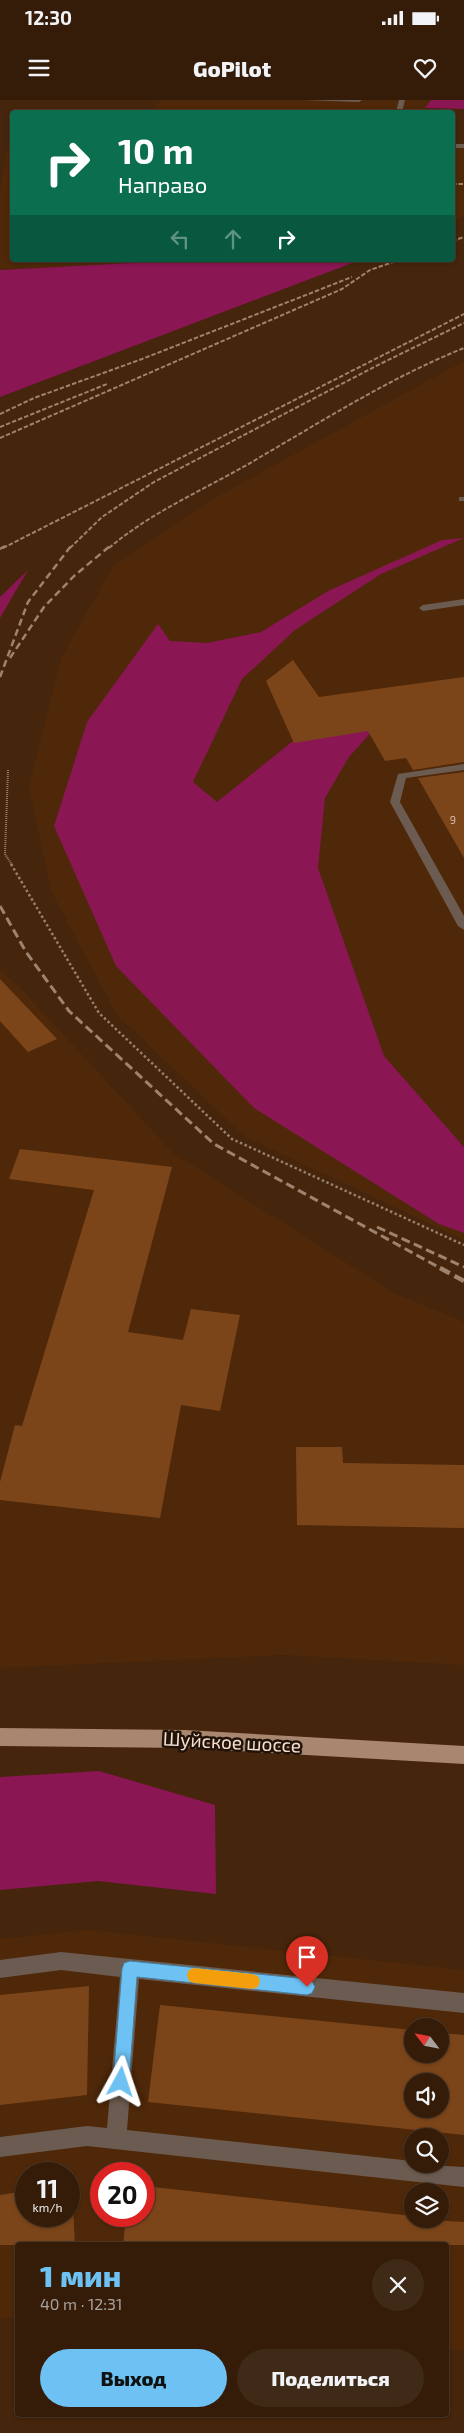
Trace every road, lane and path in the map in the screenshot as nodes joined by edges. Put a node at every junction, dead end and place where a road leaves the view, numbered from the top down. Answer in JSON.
{"nodes":[{"id":1,"x":306,"y":100,"type":"edge"},
{"id":2,"x":359,"y":100,"type":"edge"},
{"id":3,"x":464,"y":602,"type":"edge"},
{"id":4,"x":423,"y":608,"type":"dead end"},
{"id":5,"x":464,"y":767,"type":"edge"},
{"id":6,"x":8,"y":770,"type":"dead end"},
{"id":7,"x":464,"y":926,"type":"edge"},
{"id":8,"x":464,"y":1245,"type":"edge"},
{"id":9,"x":0,"y":1737,"type":"edge"},
{"id":10,"x":464,"y":1755,"type":"edge"},
{"id":11,"x":0,"y":1969,"type":"edge"},
{"id":12,"x":130,"y":1969,"type":"junction"},
{"id":13,"x":464,"y":2004,"type":"edge"},
{"id":14,"x":116,"y":2139,"type":"junction"},
{"id":15,"x":0,"y":2147,"type":"edge"},
{"id":16,"x":464,"y":2177,"type":"edge"}],
"edges":[{"from":1,"to":2,"type":"lane"},
{"from":3,"to":4,"type":"lane"},
{"from":5,"to":7,"type":"lane"},
{"from":6,"to":8,"type":"path"},
{"from":9,"to":10,"type":"main road","name":"Шуйское шоссе"},
{"from":11,"to":12,"type":"lane"},
{"from":12,"to":13,"type":"lane"},
{"from":12,"to":14,"type":"lane"},
{"from":14,"to":15,"type":"lane"},
{"from":14,"to":16,"type":"lane"}]}
